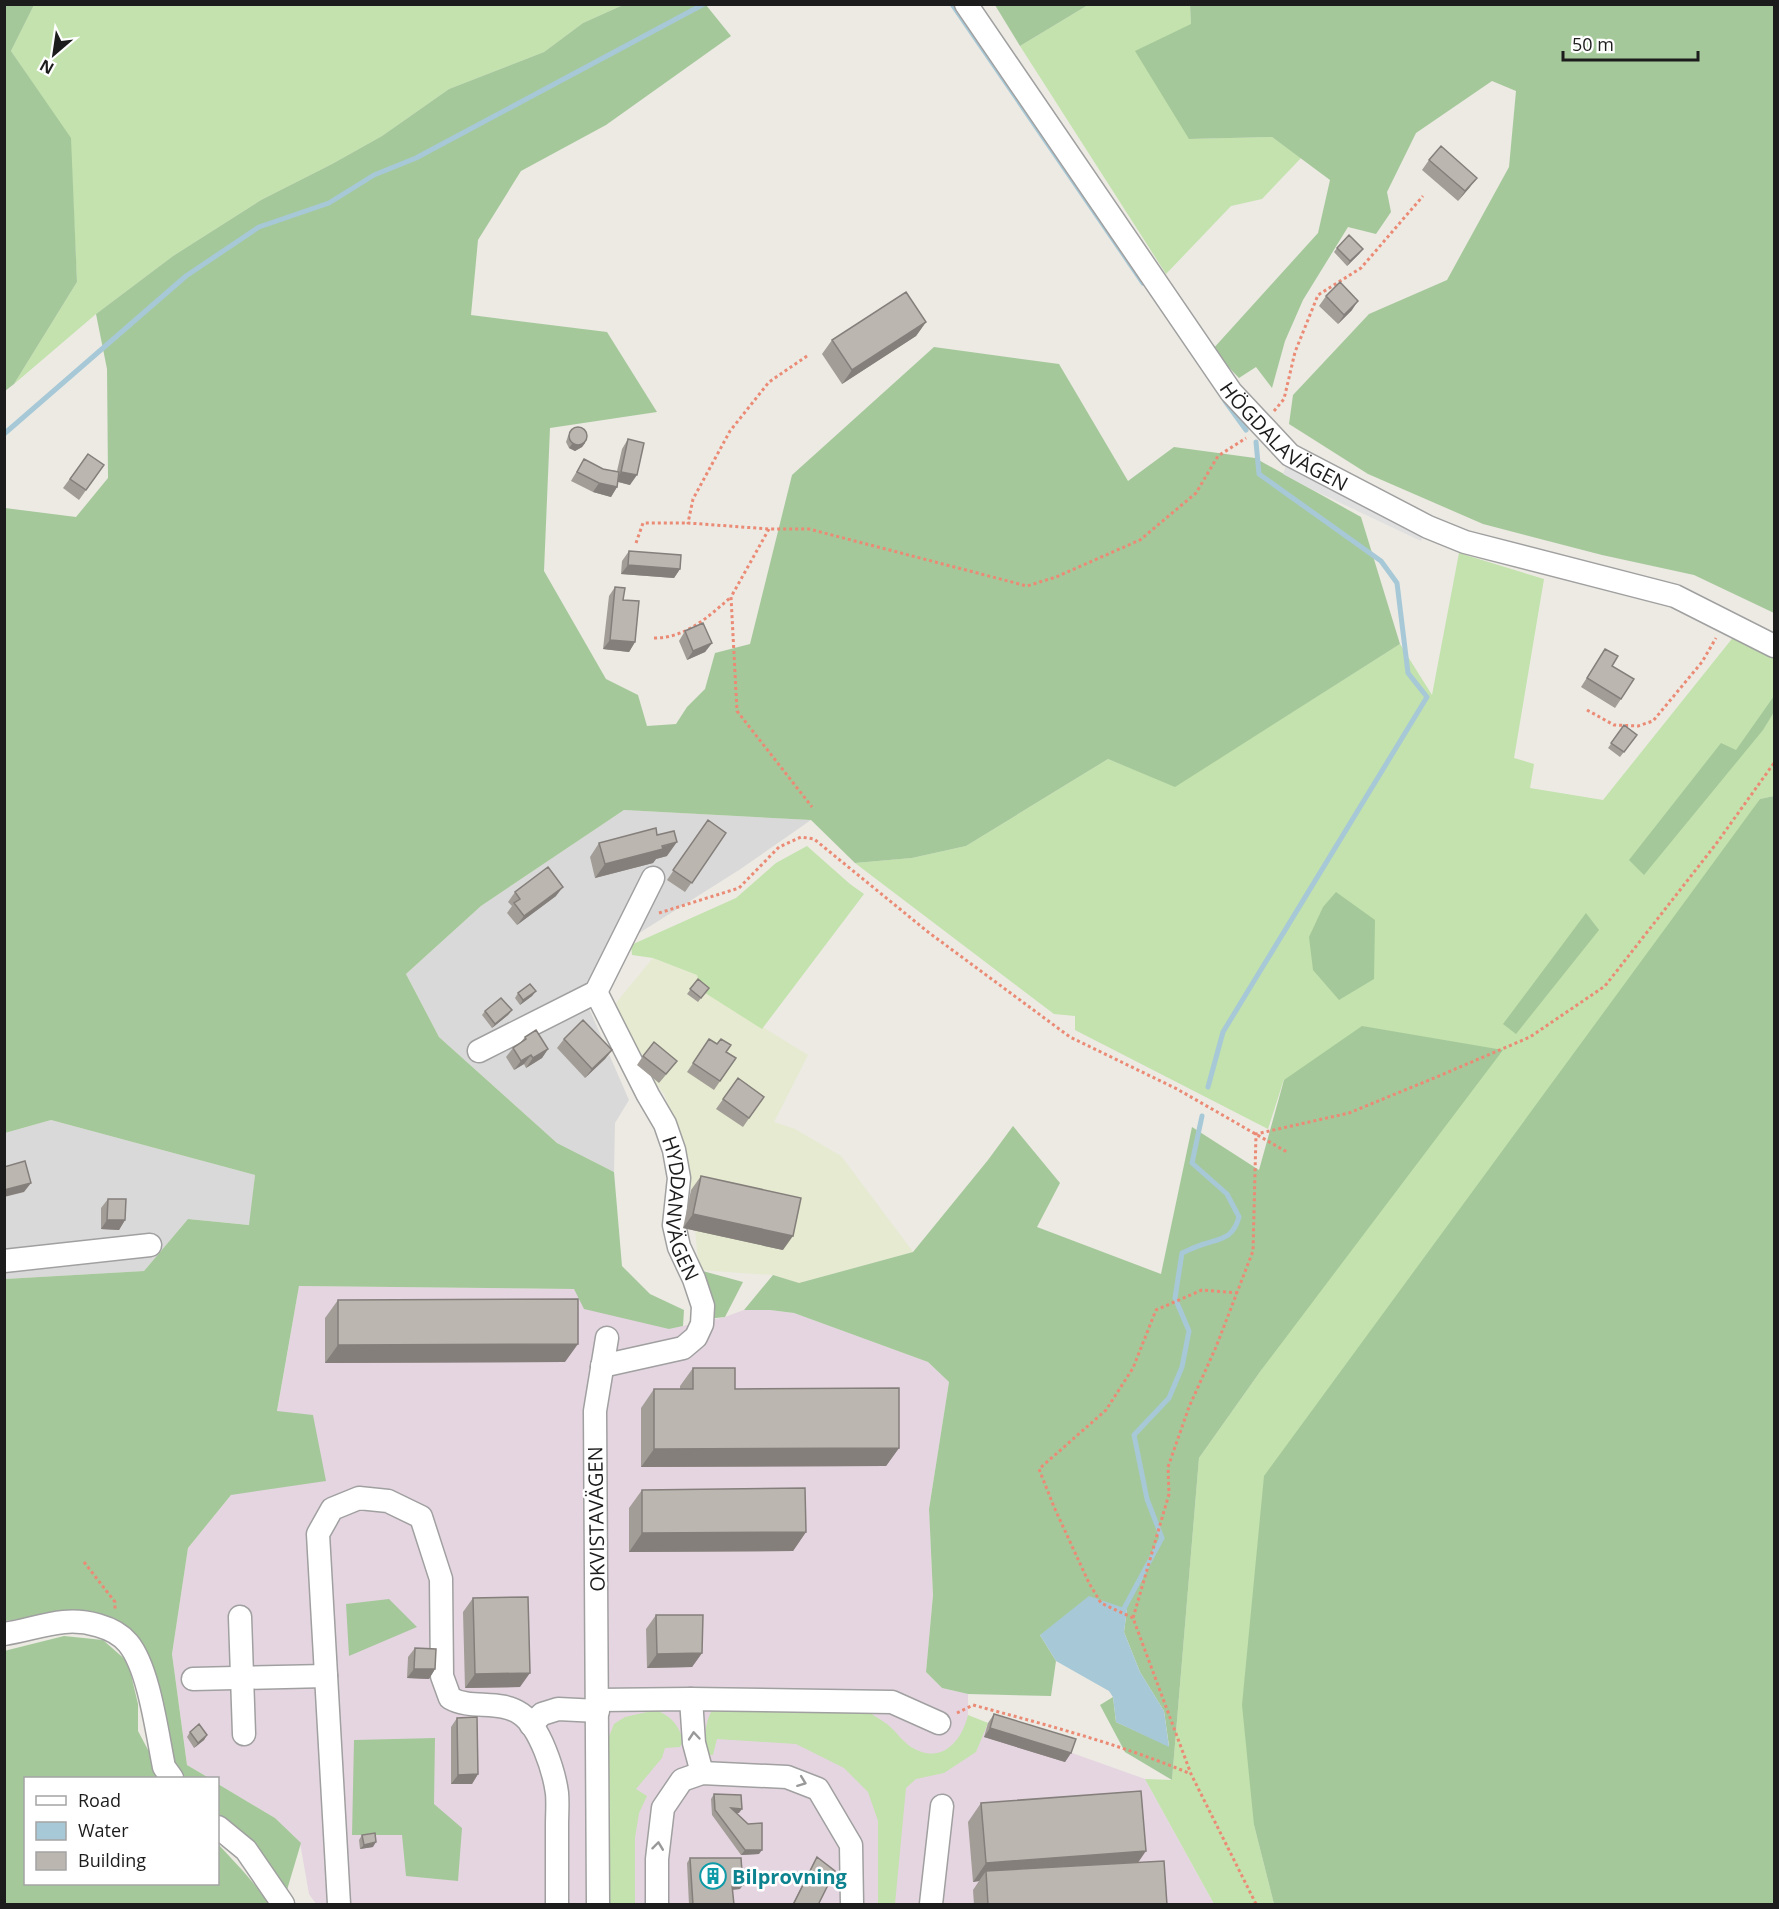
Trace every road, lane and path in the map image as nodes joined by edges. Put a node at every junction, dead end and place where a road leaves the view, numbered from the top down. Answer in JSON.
{"nodes":[{"id":1,"x":966,"y":4,"type":"edge"},
{"id":2,"x":1423,"y":196,"type":"dead end"},
{"id":3,"x":807,"y":356,"type":"dead end"},
{"id":4,"x":1258,"y":422,"type":"junction"},
{"id":5,"x":688,"y":523,"type":"junction"},
{"id":6,"x":769,"y":529,"type":"junction"},
{"id":7,"x":636,"y":543,"type":"dead end"},
{"id":8,"x":731,"y":597,"type":"junction"},
{"id":9,"x":1728,"y":622,"type":"junction"},
{"id":10,"x":654,"y":638,"type":"dead end"},
{"id":11,"x":1774,"y":646,"type":"edge"},
{"id":12,"x":1587,"y":710,"type":"dead end"},
{"id":13,"x":1774,"y":763,"type":"edge"},
{"id":14,"x":812,"y":807,"type":"dead end"},
{"id":15,"x":653,"y":878,"type":"dead end"},
{"id":16,"x":631,"y":922,"type":"junction"},
{"id":17,"x":596,"y":992,"type":"junction"},
{"id":18,"x":479,"y":1051,"type":"dead end"},
{"id":19,"x":1256,"y":1134,"type":"junction"},
{"id":20,"x":1287,"y":1152,"type":"dead end"},
{"id":21,"x":150,"y":1245,"type":"dead end"},
{"id":22,"x":4,"y":1261,"type":"edge"},
{"id":23,"x":1237,"y":1293,"type":"junction"},
{"id":24,"x":607,"y":1338,"type":"dead end"},
{"id":25,"x":602,"y":1366,"type":"junction"},
{"id":26,"x":84,"y":1562,"type":"dead end"},
{"id":27,"x":115,"y":1612,"type":"dead end"},
{"id":28,"x":240,"y":1617,"type":"dead end"},
{"id":29,"x":1133,"y":1618,"type":"junction"},
{"id":30,"x":4,"y":1634,"type":"edge"},
{"id":31,"x":326,"y":1676,"type":"junction"},
{"id":32,"x":242,"y":1678,"type":"junction"},
{"id":33,"x":193,"y":1679,"type":"dead end"},
{"id":34,"x":691,"y":1699,"type":"junction"},
{"id":35,"x":598,"y":1706,"type":"junction"},
{"id":36,"x":939,"y":1723,"type":"joint"},
{"id":37,"x":531,"y":1725,"type":"junction"},
{"id":38,"x":244,"y":1734,"type":"dead end"},
{"id":39,"x":702,"y":1773,"type":"junction"},
{"id":40,"x":1191,"y":1774,"type":"junction"},
{"id":41,"x":171,"y":1777,"type":"edge"},
{"id":42,"x":942,"y":1806,"type":"dead end"},
{"id":43,"x":219,"y":1828,"type":"edge"},
{"id":44,"x":283,"y":1905,"type":"edge"},
{"id":45,"x":339,"y":1905,"type":"edge"},
{"id":46,"x":557,"y":1905,"type":"edge"},
{"id":47,"x":598,"y":1905,"type":"edge"},
{"id":48,"x":657,"y":1905,"type":"edge"},
{"id":49,"x":852,"y":1905,"type":"edge"},
{"id":50,"x":931,"y":1905,"type":"edge"},
{"id":51,"x":1256,"y":1905,"type":"edge"}],
"edges":[{"from":1,"to":4,"type":"street","name":"HÖGDALAVÄGEN"},
{"from":2,"to":4,"type":"path"},
{"from":3,"to":5,"type":"path"},
{"from":4,"to":6,"type":"path"},
{"from":4,"to":9,"type":"street","name":"HÖGDALAVÄGEN"},
{"from":5,"to":6,"type":"path"},
{"from":5,"to":7,"type":"path"},
{"from":6,"to":8,"type":"path"},
{"from":8,"to":10,"type":"path"},
{"from":8,"to":14,"type":"path"},
{"from":9,"to":11,"type":"street","name":"HÖGDALAVÄGEN"},
{"from":9,"to":12,"type":"path"},
{"from":13,"to":19,"type":"path"},
{"from":15,"to":16,"type":"street"},
{"from":16,"to":17,"type":"street"},
{"from":16,"to":19,"type":"path"},
{"from":17,"to":18,"type":"street"},
{"from":17,"to":25,"type":"street","name":"HYDDANVÄGEN"},
{"from":19,"to":20,"type":"path"},
{"from":19,"to":23,"type":"path"},
{"from":21,"to":22,"type":"street"},
{"from":23,"to":29,"type":"path"},
{"from":23,"to":29,"type":"path"},
{"from":24,"to":25,"type":"street","name":"OKVISTAVÄGEN"},
{"from":25,"to":35,"type":"street","name":"OKVISTAVÄGEN"},
{"from":26,"to":27,"type":"path"},
{"from":28,"to":32,"type":"street"},
{"from":29,"to":40,"type":"path"},
{"from":30,"to":41,"type":"street"},
{"from":31,"to":32,"type":"street"},
{"from":31,"to":37,"type":"street"},
{"from":31,"to":45,"type":"street"},
{"from":32,"to":33,"type":"street"},
{"from":32,"to":38,"type":"street"},
{"from":34,"to":35,"type":"street"},
{"from":34,"to":36,"type":"street"},
{"from":39,"to":34,"type":"street","one_way":true},
{"from":35,"to":37,"type":"street"},
{"from":35,"to":47,"type":"street","name":"OKVISTAVÄGEN"},
{"from":36,"to":40,"type":"path"},
{"from":37,"to":46,"type":"street"},
{"from":48,"to":39,"type":"street","one_way":true},
{"from":39,"to":49,"type":"street","one_way":true},
{"from":40,"to":51,"type":"path"},
{"from":42,"to":50,"type":"street"},
{"from":43,"to":44,"type":"street"}]}
